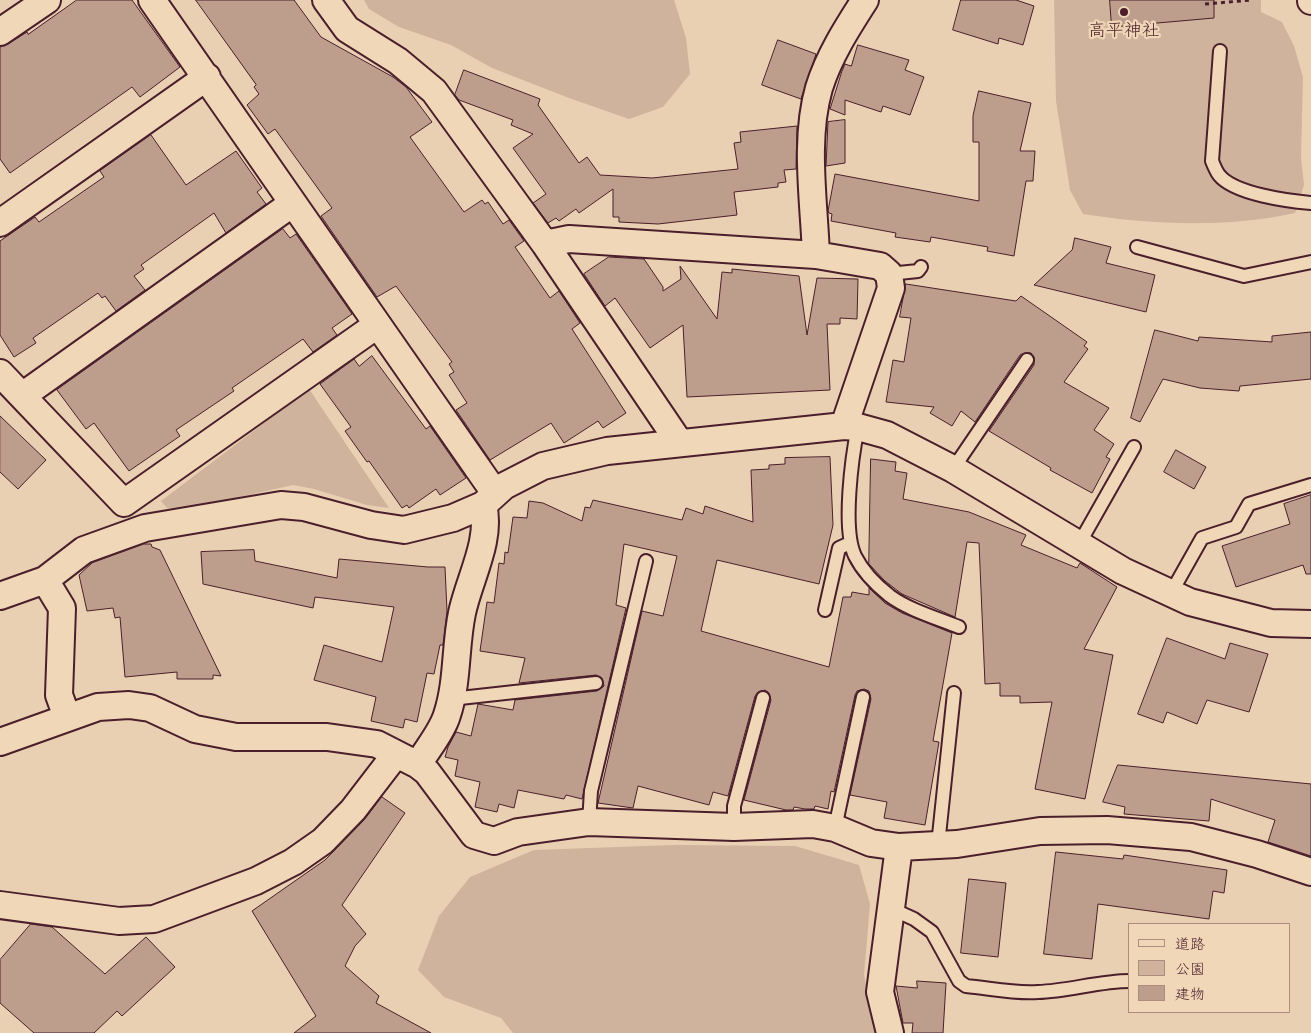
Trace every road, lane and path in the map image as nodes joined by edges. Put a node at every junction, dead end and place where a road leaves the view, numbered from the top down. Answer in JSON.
{"nodes":[{"id":1,"x":47,"y":0,"type":"edge"},
{"id":2,"x":152,"y":0,"type":"edge"},
{"id":3,"x":326,"y":0,"type":"edge"},
{"id":4,"x":865,"y":0,"type":"edge"},
{"id":5,"x":1252,"y":0,"type":"edge"},
{"id":6,"x":1205,"y":4,"type":"dead end"},
{"id":7,"x":0,"y":32,"type":"edge"},
{"id":8,"x":1220,"y":51,"type":"dead end"},
{"id":9,"x":207,"y":77,"type":"junction"},
{"id":10,"x":293,"y":203,"type":"junction"},
{"id":11,"x":1311,"y":203,"type":"edge"},
{"id":12,"x":0,"y":223,"type":"edge"},
{"id":13,"x":545,"y":244,"type":"junction"},
{"id":14,"x":1137,"y":247,"type":"dead end"},
{"id":15,"x":816,"y":255,"type":"junction"},
{"id":16,"x":1311,"y":262,"type":"edge"},
{"id":17,"x":921,"y":267,"type":"dead end"},
{"id":18,"x":889,"y":274,"type":"junction"},
{"id":19,"x":376,"y":325,"type":"junction"},
{"id":20,"x":1027,"y":360,"type":"dead end"},
{"id":21,"x":0,"y":373,"type":"edge"},
{"id":22,"x":22,"y":396,"type":"junction"},
{"id":23,"x":851,"y":427,"type":"junction"},
{"id":24,"x":679,"y":442,"type":"junction"},
{"id":25,"x":1134,"y":447,"type":"dead end"},
{"id":26,"x":953,"y":470,"type":"junction"},
{"id":27,"x":1311,"y":485,"type":"edge"},
{"id":28,"x":490,"y":498,"type":"junction"},
{"id":29,"x":124,"y":503,"type":"junction"},
{"id":30,"x":145,"y":528,"type":"junction"},
{"id":31,"x":850,"y":542,"type":"junction"},
{"id":32,"x":1079,"y":544,"type":"junction"},
{"id":33,"x":646,"y":561,"type":"dead end"},
{"id":34,"x":45,"y":580,"type":"junction"},
{"id":35,"x":1171,"y":593,"type":"junction"},
{"id":36,"x":0,"y":596,"type":"edge"},
{"id":37,"x":826,"y":610,"type":"dead end"},
{"id":38,"x":1311,"y":624,"type":"edge"},
{"id":39,"x":959,"y":627,"type":"dead end"},
{"id":40,"x":596,"y":683,"type":"dead end"},
{"id":41,"x":954,"y":694,"type":"dead end"},
{"id":42,"x":863,"y":697,"type":"dead end"},
{"id":43,"x":763,"y":698,"type":"dead end"},
{"id":44,"x":451,"y":699,"type":"junction"},
{"id":45,"x":67,"y":717,"type":"junction"},
{"id":46,"x":0,"y":742,"type":"edge"},
{"id":47,"x":407,"y":759,"type":"junction"},
{"id":48,"x":589,"y":822,"type":"junction"},
{"id":49,"x":734,"y":827,"type":"junction"},
{"id":50,"x":835,"y":828,"type":"junction"},
{"id":51,"x":938,"y":845,"type":"junction"},
{"id":52,"x":899,"y":847,"type":"junction"},
{"id":53,"x":1311,"y":872,"type":"edge"},
{"id":54,"x":0,"y":905,"type":"edge"},
{"id":55,"x":890,"y":908,"type":"junction"},
{"id":56,"x":1128,"y":981,"type":"edge"},
{"id":57,"x":890,"y":1033,"type":"edge"}],
"edges":[{"from":1,"to":7,"type":"street"},
{"from":2,"to":9,"type":"street"},
{"from":3,"to":13,"type":"street"},
{"from":4,"to":15,"type":"street"},
{"from":5,"to":6,"type":"path"},
{"from":8,"to":11,"type":"lane"},
{"from":9,"to":10,"type":"street"},
{"from":9,"to":12,"type":"street"},
{"from":10,"to":19,"type":"street"},
{"from":10,"to":22,"type":"street"},
{"from":13,"to":15,"type":"street"},
{"from":13,"to":24,"type":"street"},
{"from":14,"to":16,"type":"lane"},
{"from":15,"to":18,"type":"street"},
{"from":17,"to":18,"type":"lane"},
{"from":18,"to":23,"type":"street"},
{"from":19,"to":28,"type":"street"},
{"from":19,"to":29,"type":"street"},
{"from":20,"to":26,"type":"lane"},
{"from":21,"to":22,"type":"street"},
{"from":22,"to":29,"type":"street"},
{"from":23,"to":24,"type":"street"},
{"from":23,"to":26,"type":"street"},
{"from":23,"to":31,"type":"lane"},
{"from":24,"to":28,"type":"street"},
{"from":25,"to":32,"type":"lane"},
{"from":26,"to":32,"type":"street"},
{"from":27,"to":35,"type":"lane"},
{"from":28,"to":30,"type":"street"},
{"from":28,"to":44,"type":"street"},
{"from":29,"to":30,"type":"street"},
{"from":30,"to":34,"type":"street"},
{"from":31,"to":37,"type":"lane"},
{"from":31,"to":39,"type":"lane"},
{"from":32,"to":35,"type":"street"},
{"from":33,"to":48,"type":"lane"},
{"from":34,"to":36,"type":"street"},
{"from":34,"to":45,"type":"street"},
{"from":35,"to":38,"type":"street"},
{"from":40,"to":44,"type":"lane"},
{"from":41,"to":51,"type":"lane"},
{"from":42,"to":50,"type":"lane"},
{"from":43,"to":49,"type":"lane"},
{"from":44,"to":47,"type":"street"},
{"from":45,"to":46,"type":"street"},
{"from":45,"to":47,"type":"street"},
{"from":47,"to":48,"type":"street"},
{"from":47,"to":54,"type":"street"},
{"from":48,"to":49,"type":"street"},
{"from":49,"to":50,"type":"street"},
{"from":50,"to":52,"type":"street"},
{"from":51,"to":52,"type":"street"},
{"from":51,"to":53,"type":"street"},
{"from":52,"to":55,"type":"street"},
{"from":55,"to":56,"type":"lane"},
{"from":55,"to":57,"type":"street"}]}
